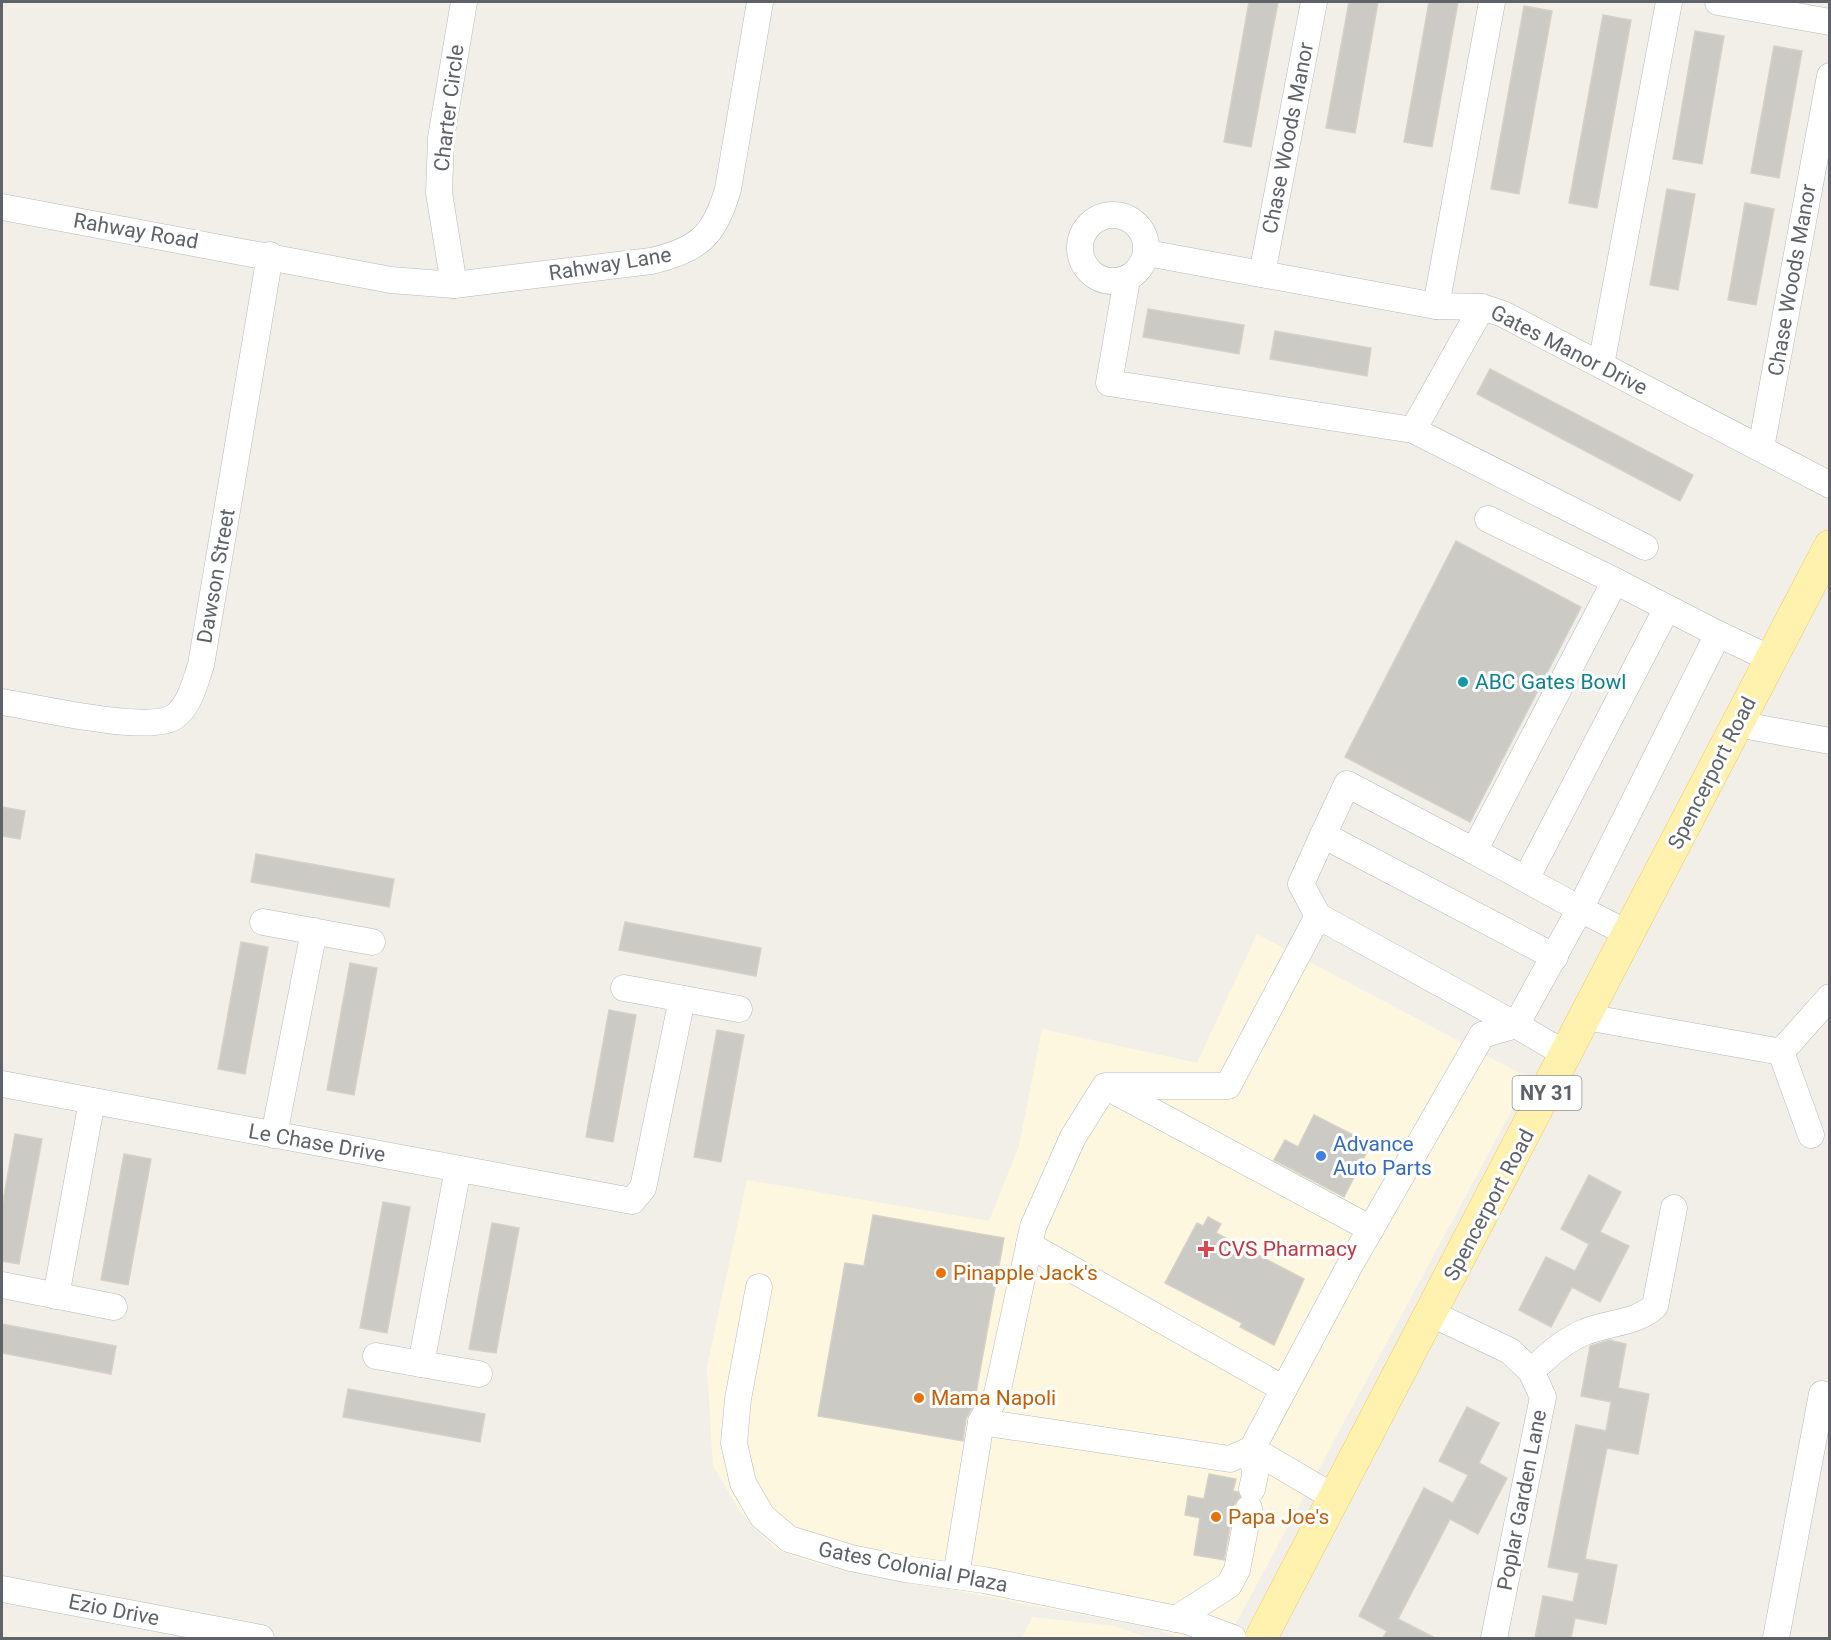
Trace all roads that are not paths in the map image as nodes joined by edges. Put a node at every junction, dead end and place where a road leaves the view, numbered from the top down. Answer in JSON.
{"nodes":[{"id":1,"x":464,"y":2,"type":"edge"},
{"id":2,"x":760,"y":2,"type":"edge"},
{"id":3,"x":1314,"y":2,"type":"edge"},
{"id":4,"x":1492,"y":2,"type":"edge"},
{"id":5,"x":1668,"y":2,"type":"edge"},
{"id":6,"x":1718,"y":2,"type":"edge"},
{"id":7,"x":1830,"y":22,"type":"edge"},
{"id":8,"x":1830,"y":76,"type":"edge"},
{"id":9,"x":2,"y":207,"type":"edge"},
{"id":10,"x":1147,"y":254,"type":"junction"},
{"id":11,"x":270,"y":255,"type":"junction"},
{"id":12,"x":1262,"y":274,"type":"junction"},
{"id":13,"x":1127,"y":279,"type":"junction"},
{"id":14,"x":454,"y":285,"type":"junction"},
{"id":15,"x":1436,"y":306,"type":"junction"},
{"id":16,"x":1482,"y":307,"type":"junction"},
{"id":17,"x":1601,"y":365,"type":"junction"},
{"id":18,"x":1413,"y":430,"type":"junction"},
{"id":19,"x":1761,"y":448,"type":"junction"},
{"id":20,"x":1830,"y":485,"type":"edge"},
{"id":21,"x":1488,"y":519,"type":"dead end"},
{"id":22,"x":1830,"y":546,"type":"edge"},
{"id":23,"x":1645,"y":547,"type":"dead end"},
{"id":24,"x":1615,"y":581,"type":"junction"},
{"id":25,"x":1667,"y":608,"type":"junction"},
{"id":26,"x":1718,"y":634,"type":"junction"},
{"id":27,"x":1771,"y":659,"type":"junction"},
{"id":28,"x":2,"y":702,"type":"edge"},
{"id":29,"x":1737,"y":724,"type":"junction"},
{"id":30,"x":1830,"y":741,"type":"edge"},
{"id":31,"x":1323,"y":835,"type":"junction"},
{"id":32,"x":1474,"y":851,"type":"junction"},
{"id":33,"x":1526,"y":879,"type":"junction"},
{"id":34,"x":1580,"y":909,"type":"junction"},
{"id":35,"x":1318,"y":916,"type":"junction"},
{"id":36,"x":263,"y":922,"type":"dead end"},
{"id":37,"x":314,"y":931,"type":"junction"},
{"id":38,"x":1629,"y":934,"type":"junction"},
{"id":39,"x":372,"y":942,"type":"dead end"},
{"id":40,"x":1555,"y":957,"type":"junction"},
{"id":41,"x":624,"y":988,"type":"dead end"},
{"id":42,"x":1830,"y":997,"type":"edge"},
{"id":43,"x":682,"y":999,"type":"junction"},
{"id":44,"x":739,"y":1010,"type":"dead end"},
{"id":45,"x":1586,"y":1017,"type":"junction"},
{"id":46,"x":1516,"y":1025,"type":"junction"},
{"id":47,"x":1781,"y":1052,"type":"junction"},
{"id":48,"x":1567,"y":1055,"type":"junction"},
{"id":49,"x":2,"y":1084,"type":"edge"},
{"id":50,"x":1105,"y":1086,"type":"junction"},
{"id":51,"x":92,"y":1101,"type":"junction"},
{"id":52,"x":274,"y":1135,"type":"junction"},
{"id":53,"x":1811,"y":1135,"type":"dead end"},
{"id":54,"x":458,"y":1168,"type":"junction"},
{"id":55,"x":1674,"y":1208,"type":"dead end"},
{"id":56,"x":1371,"y":1230,"type":"junction"},
{"id":57,"x":1029,"y":1245,"type":"junction"},
{"id":58,"x":2,"y":1285,"type":"edge"},
{"id":59,"x":759,"y":1287,"type":"dead end"},
{"id":60,"x":56,"y":1296,"type":"junction"},
{"id":61,"x":114,"y":1307,"type":"dead end"},
{"id":62,"x":1432,"y":1314,"type":"junction"},
{"id":63,"x":376,"y":1356,"type":"dead end"},
{"id":64,"x":421,"y":1364,"type":"junction"},
{"id":65,"x":1531,"y":1371,"type":"junction"},
{"id":66,"x":479,"y":1374,"type":"dead end"},
{"id":67,"x":1284,"y":1389,"type":"junction"},
{"id":68,"x":1822,"y":1394,"type":"dead end"},
{"id":69,"x":981,"y":1422,"type":"junction"},
{"id":70,"x":1823,"y":1438,"type":"edge"},
{"id":71,"x":1252,"y":1449,"type":"junction"},
{"id":72,"x":1335,"y":1498,"type":"junction"},
{"id":73,"x":956,"y":1576,"type":"junction"},
{"id":74,"x":2,"y":1589,"type":"edge"},
{"id":75,"x":1176,"y":1619,"type":"junction"},
{"id":76,"x":261,"y":1638,"type":"edge"},
{"id":77,"x":1233,"y":1638,"type":"edge"},
{"id":78,"x":1261,"y":1638,"type":"edge"},
{"id":79,"x":1494,"y":1638,"type":"edge"},
{"id":80,"x":1776,"y":1638,"type":"edge"}],
"edges":[{"from":1,"to":14,"type":"street","name":"Charter Circle"},
{"from":2,"to":14,"type":"street","name":"Rahway Lane"},
{"from":3,"to":12,"type":"street","name":"Chase Woods Manor"},
{"from":4,"to":15,"type":"street"},
{"from":5,"to":17,"type":"street"},
{"from":6,"to":7,"type":"street"},
{"from":8,"to":19,"type":"street","name":"Chase Woods Manor"},
{"from":9,"to":11,"type":"street","name":"Rahway Road"},
{"from":10,"to":12,"type":"street","name":"Gates Manor Drive"},
{"from":10,"to":13,"type":"street"},
{"from":10,"to":13,"type":"street"},
{"from":11,"to":14,"type":"street","name":"Rahway Lane"},
{"from":11,"to":28,"type":"street","name":"Dawson Street"},
{"from":12,"to":15,"type":"street","name":"Gates Manor Drive"},
{"from":13,"to":18,"type":"street"},
{"from":15,"to":16,"type":"street","name":"Gates Manor Drive"},
{"from":16,"to":17,"type":"street","name":"Gates Manor Drive"},
{"from":16,"to":18,"type":"street"},
{"from":17,"to":19,"type":"street","name":"Gates Manor Drive"},
{"from":18,"to":23,"type":"street"},
{"from":19,"to":20,"type":"street","name":"Gates Manor Drive"},
{"from":21,"to":24,"type":"street"},
{"from":22,"to":27,"type":"main road","name":"Spencerport Road","number":"NY 31"},
{"from":24,"to":25,"type":"street"},
{"from":24,"to":32,"type":"street"},
{"from":25,"to":26,"type":"street"},
{"from":25,"to":33,"type":"street"},
{"from":26,"to":27,"type":"street"},
{"from":26,"to":34,"type":"street"},
{"from":27,"to":29,"type":"main road","name":"Spencerport Road","number":"NY 31"},
{"from":29,"to":30,"type":"street"},
{"from":29,"to":38,"type":"main road","name":"Spencerport Road","number":"NY 31"},
{"from":31,"to":32,"type":"street"},
{"from":31,"to":35,"type":"street"},
{"from":31,"to":40,"type":"street"},
{"from":32,"to":33,"type":"street"},
{"from":33,"to":34,"type":"street"},
{"from":34,"to":38,"type":"street"},
{"from":34,"to":40,"type":"street"},
{"from":35,"to":46,"type":"street"},
{"from":35,"to":50,"type":"street"},
{"from":36,"to":37,"type":"street"},
{"from":37,"to":39,"type":"street"},
{"from":37,"to":52,"type":"street"},
{"from":38,"to":45,"type":"main road","name":"Spencerport Road","number":"NY 31"},
{"from":40,"to":46,"type":"street"},
{"from":41,"to":43,"type":"street"},
{"from":42,"to":47,"type":"street"},
{"from":43,"to":44,"type":"street"},
{"from":43,"to":54,"type":"street","name":"Le Chase Drive"},
{"from":45,"to":47,"type":"street"},
{"from":45,"to":48,"type":"main road","name":"Spencerport Road","number":"NY 31"},
{"from":46,"to":48,"type":"street"},
{"from":46,"to":56,"type":"street"},
{"from":47,"to":53,"type":"street"},
{"from":48,"to":62,"type":"main road","name":"Spencerport Road","number":"NY 31"},
{"from":49,"to":51,"type":"street","name":"Le Chase Drive"},
{"from":50,"to":56,"type":"street"},
{"from":50,"to":57,"type":"street"},
{"from":51,"to":52,"type":"street","name":"Le Chase Drive"},
{"from":51,"to":60,"type":"street"},
{"from":52,"to":54,"type":"street","name":"Le Chase Drive"},
{"from":54,"to":64,"type":"street"},
{"from":55,"to":65,"type":"street"},
{"from":56,"to":67,"type":"street"},
{"from":57,"to":67,"type":"street"},
{"from":57,"to":69,"type":"street"},
{"from":58,"to":60,"type":"street"},
{"from":59,"to":73,"type":"street","name":"Gates Colonial Plaza"},
{"from":60,"to":61,"type":"street"},
{"from":62,"to":65,"type":"street","name":"Poplar Garden Lane"},
{"from":62,"to":72,"type":"main road","name":"Spencerport Road","number":"NY 31"},
{"from":63,"to":64,"type":"street"},
{"from":64,"to":66,"type":"street"},
{"from":65,"to":79,"type":"street","name":"Poplar Garden Lane"},
{"from":67,"to":71,"type":"street"},
{"from":68,"to":70,"type":"street"},
{"from":69,"to":71,"type":"street"},
{"from":69,"to":73,"type":"street"},
{"from":70,"to":80,"type":"street"},
{"from":71,"to":72,"type":"street"},
{"from":71,"to":75,"type":"street"},
{"from":72,"to":78,"type":"main road","name":"Spencerport Road","number":"NY 31"},
{"from":73,"to":75,"type":"street","name":"Gates Colonial Plaza"},
{"from":74,"to":76,"type":"street","name":"Ezio Drive"},
{"from":75,"to":77,"type":"street","name":"Gates Colonial Plaza"}]}
